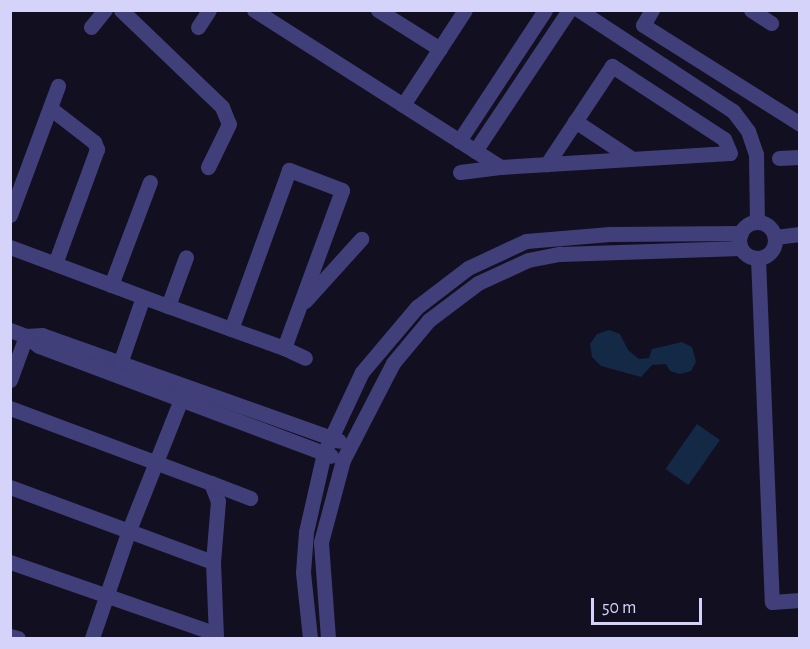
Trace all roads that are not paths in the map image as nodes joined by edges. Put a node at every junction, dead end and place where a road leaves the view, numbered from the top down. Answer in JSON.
{"nodes":[{"id":1,"x":105,"y":10,"type":"edge"},
{"id":2,"x":121,"y":10,"type":"edge"},
{"id":3,"x":209,"y":10,"type":"edge"},
{"id":4,"x":254,"y":10,"type":"edge"},
{"id":5,"x":378,"y":10,"type":"edge"},
{"id":6,"x":465,"y":10,"type":"edge"},
{"id":7,"x":545,"y":10,"type":"edge"},
{"id":8,"x":569,"y":10,"type":"edge"},
{"id":9,"x":579,"y":10,"type":"edge"},
{"id":10,"x":652,"y":10,"type":"edge"},
{"id":11,"x":751,"y":10,"type":"edge"},
{"id":12,"x":771,"y":23,"type":"dead end"},
{"id":13,"x":92,"y":27,"type":"dead end"},
{"id":14,"x":198,"y":27,"type":"dead end"},
{"id":15,"x":440,"y":48,"type":"junction"},
{"id":16,"x":58,"y":86,"type":"dead end"},
{"id":17,"x":403,"y":105,"type":"junction"},
{"id":18,"x":50,"y":108,"type":"junction"},
{"id":19,"x":575,"y":122,"type":"junction"},
{"id":20,"x":800,"y":124,"type":"edge"},
{"id":21,"x":459,"y":141,"type":"junction"},
{"id":22,"x":475,"y":151,"type":"junction"},
{"id":23,"x":800,"y":157,"type":"edge"},
{"id":24,"x":631,"y":158,"type":"junction"},
{"id":25,"x":779,"y":158,"type":"dead end"},
{"id":26,"x":547,"y":164,"type":"junction"},
{"id":27,"x":208,"y":166,"type":"dead end"},
{"id":28,"x":500,"y":167,"type":"junction"},
{"id":29,"x":460,"y":172,"type":"dead end"},
{"id":30,"x":150,"y":182,"type":"dead end"},
{"id":31,"x":10,"y":215,"type":"edge"},
{"id":32,"x":757,"y":222,"type":"junction"},
{"id":33,"x":644,"y":233,"type":"junction"},
{"id":34,"x":800,"y":234,"type":"edge"},
{"id":35,"x":775,"y":237,"type":"junction"},
{"id":36,"x":361,"y":239,"type":"dead end"},
{"id":37,"x":741,"y":240,"type":"junction"},
{"id":38,"x":10,"y":247,"type":"edge"},
{"id":39,"x":643,"y":251,"type":"junction"},
{"id":40,"x":186,"y":257,"type":"dead end"},
{"id":41,"x":758,"y":258,"type":"junction"},
{"id":42,"x":55,"y":264,"type":"junction"},
{"id":43,"x":111,"y":285,"type":"junction"},
{"id":44,"x":143,"y":297,"type":"junction"},
{"id":45,"x":168,"y":306,"type":"junction"},
{"id":46,"x":299,"y":307,"type":"junction"},
{"id":47,"x":231,"y":329,"type":"junction"},
{"id":48,"x":10,"y":330,"type":"edge"},
{"id":49,"x":26,"y":336,"type":"junction"},
{"id":50,"x":284,"y":348,"type":"junction"},
{"id":51,"x":305,"y":358,"type":"dead end"},
{"id":52,"x":117,"y":370,"type":"junction"},
{"id":53,"x":10,"y":380,"type":"edge"},
{"id":54,"x":182,"y":399,"type":"junction"},
{"id":55,"x":10,"y":408,"type":"edge"},
{"id":56,"x":277,"y":428,"type":"junction"},
{"id":57,"x":330,"y":437,"type":"junction"},
{"id":58,"x":349,"y":444,"type":"junction"},
{"id":59,"x":324,"y":453,"type":"junction"},
{"id":60,"x":343,"y":460,"type":"junction"},
{"id":61,"x":156,"y":464,"type":"junction"},
{"id":62,"x":211,"y":483,"type":"junction"},
{"id":63,"x":10,"y":487,"type":"edge"},
{"id":64,"x":250,"y":498,"type":"dead end"},
{"id":65,"x":129,"y":530,"type":"junction"},
{"id":66,"x":10,"y":562,"type":"edge"},
{"id":67,"x":213,"y":562,"type":"junction"},
{"id":68,"x":108,"y":597,"type":"junction"},
{"id":69,"x":800,"y":600,"type":"edge"},
{"id":70,"x":10,"y":636,"type":"edge"},
{"id":71,"x":215,"y":636,"type":"edge"},
{"id":72,"x":18,"y":639,"type":"edge"},
{"id":73,"x":92,"y":639,"type":"edge"},
{"id":74,"x":310,"y":639,"type":"edge"},
{"id":75,"x":328,"y":639,"type":"edge"}],
"edges":[{"from":1,"to":13,"type":"street"},
{"from":2,"to":27,"type":"street"},
{"from":3,"to":14,"type":"street"},
{"from":4,"to":17,"type":"street"},
{"from":5,"to":15,"type":"street"},
{"from":6,"to":15,"type":"street"},
{"from":7,"to":21,"type":"street"},
{"from":8,"to":22,"type":"street"},
{"from":9,"to":32,"type":"street"},
{"from":10,"to":20,"type":"street"},
{"from":11,"to":12,"type":"street"},
{"from":15,"to":17,"type":"street"},
{"from":16,"to":18,"type":"street"},
{"from":17,"to":21,"type":"street"},
{"from":18,"to":31,"type":"street"},
{"from":18,"to":42,"type":"street"},
{"from":19,"to":24,"type":"street"},
{"from":19,"to":24,"type":"street"},
{"from":19,"to":26,"type":"street"},
{"from":21,"to":22,"type":"street"},
{"from":22,"to":28,"type":"street"},
{"from":23,"to":25,"type":"street"},
{"from":24,"to":26,"type":"street"},
{"from":26,"to":28,"type":"street"},
{"from":28,"to":29,"type":"street"},
{"from":30,"to":43,"type":"street"},
{"from":32,"to":35,"type":"street"},
{"from":32,"to":37,"type":"street"},
{"from":33,"to":37,"type":"street"},
{"from":33,"to":39,"type":"street"},
{"from":33,"to":57,"type":"street"},
{"from":34,"to":35,"type":"street"},
{"from":35,"to":41,"type":"street"},
{"from":36,"to":46,"type":"street"},
{"from":37,"to":39,"type":"street"},
{"from":37,"to":41,"type":"street"},
{"from":38,"to":42,"type":"street"},
{"from":39,"to":58,"type":"street"},
{"from":40,"to":45,"type":"street"},
{"from":41,"to":69,"type":"street"},
{"from":42,"to":43,"type":"street"},
{"from":43,"to":44,"type":"street"},
{"from":44,"to":45,"type":"street"},
{"from":44,"to":52,"type":"street"},
{"from":45,"to":47,"type":"street"},
{"from":46,"to":47,"type":"street"},
{"from":46,"to":50,"type":"street"},
{"from":47,"to":50,"type":"street"},
{"from":48,"to":49,"type":"street"},
{"from":49,"to":52,"type":"street"},
{"from":49,"to":53,"type":"street"},
{"from":50,"to":51,"type":"street"},
{"from":52,"to":54,"type":"street"},
{"from":52,"to":56,"type":"street"},
{"from":54,"to":56,"type":"street"},
{"from":54,"to":61,"type":"street"},
{"from":55,"to":61,"type":"street"},
{"from":56,"to":57,"type":"street"},
{"from":56,"to":59,"type":"street"},
{"from":57,"to":58,"type":"street"},
{"from":57,"to":59,"type":"street"},
{"from":58,"to":60,"type":"street"},
{"from":59,"to":60,"type":"street"},
{"from":59,"to":74,"type":"street"},
{"from":60,"to":75,"type":"street"},
{"from":61,"to":62,"type":"street"},
{"from":61,"to":65,"type":"street"},
{"from":62,"to":64,"type":"street"},
{"from":62,"to":67,"type":"street"},
{"from":63,"to":65,"type":"street"},
{"from":65,"to":67,"type":"street"},
{"from":65,"to":68,"type":"street"},
{"from":66,"to":68,"type":"street"},
{"from":67,"to":71,"type":"street"},
{"from":68,"to":71,"type":"street"},
{"from":68,"to":73,"type":"street"},
{"from":70,"to":72,"type":"street"}]}
